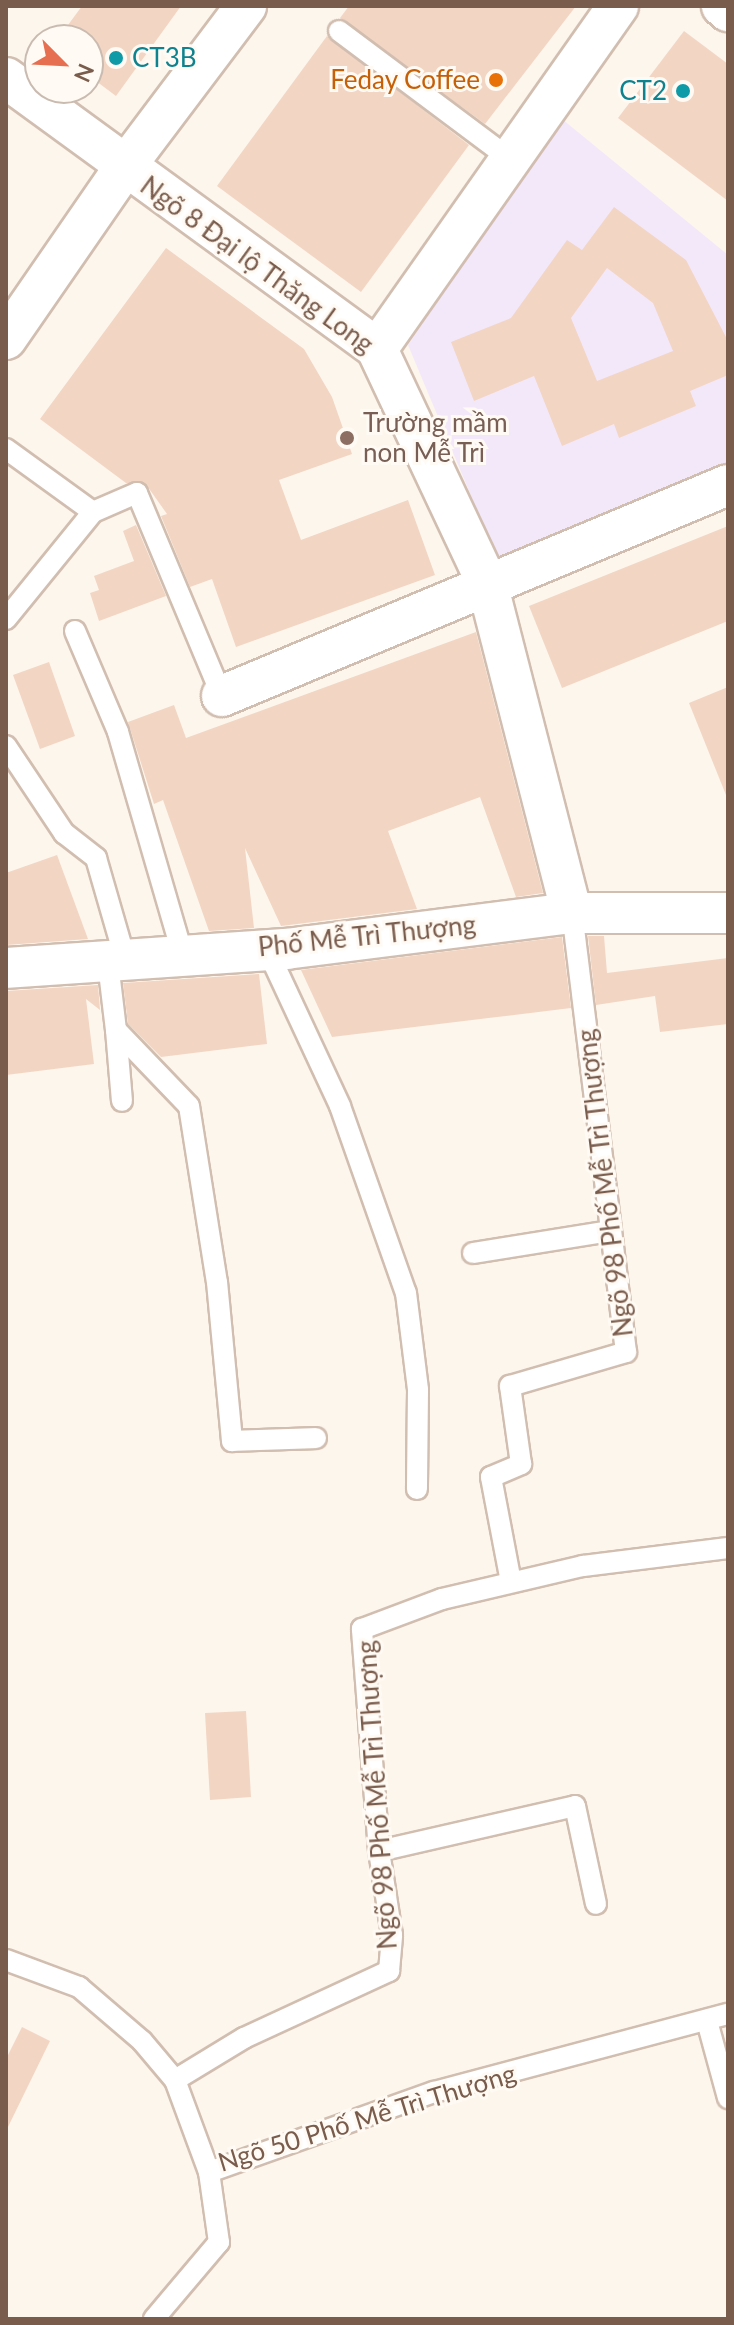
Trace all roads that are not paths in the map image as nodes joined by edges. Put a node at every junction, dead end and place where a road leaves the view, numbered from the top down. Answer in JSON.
{"nodes":[{"id":1,"x":246,"y":6,"type":"edge"},
{"id":2,"x":618,"y":6,"type":"edge"},
{"id":3,"x":722,"y":6,"type":"edge"},
{"id":4,"x":728,"y":11,"type":"edge"},
{"id":5,"x":339,"y":31,"type":"dead end"},
{"id":6,"x":6,"y":78,"type":"edge"},
{"id":7,"x":509,"y":158,"type":"junction"},
{"id":8,"x":124,"y":168,"type":"junction"},
{"id":9,"x":6,"y":339,"type":"edge"},
{"id":10,"x":377,"y":349,"type":"junction"},
{"id":11,"x":6,"y":449,"type":"edge"},
{"id":12,"x":728,"y":485,"type":"edge"},
{"id":13,"x":93,"y":512,"type":"junction"},
{"id":14,"x":487,"y":583,"type":"junction"},
{"id":15,"x":6,"y":619,"type":"edge"},
{"id":16,"x":75,"y":631,"type":"dead end"},
{"id":17,"x":222,"y":696,"type":"joint"},
{"id":18,"x":6,"y":746,"type":"edge"},
{"id":19,"x":572,"y":913,"type":"junction"},
{"id":20,"x":728,"y":913,"type":"edge"},
{"id":21,"x":266,"y":947,"type":"junction"},
{"id":22,"x":183,"y":956,"type":"junction"},
{"id":23,"x":117,"y":963,"type":"junction"},
{"id":24,"x":6,"y":968,"type":"edge"},
{"id":25,"x":116,"y":1030,"type":"junction"},
{"id":26,"x":122,"y":1101,"type":"dead end"},
{"id":27,"x":610,"y":1231,"type":"junction"},
{"id":28,"x":473,"y":1253,"type":"dead end"},
{"id":29,"x":316,"y":1438,"type":"dead end"},
{"id":30,"x":417,"y":1489,"type":"dead end"},
{"id":31,"x":728,"y":1548,"type":"edge"},
{"id":32,"x":511,"y":1582,"type":"junction"},
{"id":33,"x":379,"y":1851,"type":"junction"},
{"id":34,"x":596,"y":1904,"type":"dead end"},
{"id":35,"x":6,"y":1960,"type":"edge"},
{"id":36,"x":728,"y":2014,"type":"edge"},
{"id":37,"x":707,"y":2021,"type":"junction"},
{"id":38,"x":175,"y":2080,"type":"junction"},
{"id":39,"x":728,"y":2098,"type":"edge"},
{"id":40,"x":209,"y":2172,"type":"junction"},
{"id":41,"x":154,"y":2319,"type":"edge"}],
"edges":[{"from":1,"to":8,"type":"street"},
{"from":2,"to":7,"type":"street"},
{"from":3,"to":4,"type":"street"},
{"from":5,"to":7,"type":"lane"},
{"from":6,"to":8,"type":"street","name":"Ngõ 8 Đại lộ Thăng Long"},
{"from":7,"to":10,"type":"street"},
{"from":8,"to":9,"type":"street"},
{"from":8,"to":10,"type":"street","name":"Ngõ 8 Đại lộ Thăng Long"},
{"from":10,"to":14,"type":"street","name":"Ngõ 8 Đại lộ Thăng Long"},
{"from":11,"to":13,"type":"lane"},
{"from":12,"to":14,"type":"street"},
{"from":13,"to":15,"type":"lane"},
{"from":13,"to":17,"type":"lane"},
{"from":14,"to":17,"type":"street"},
{"from":14,"to":19,"type":"street","name":"Ngõ 8 Đại lộ Thăng Long"},
{"from":16,"to":22,"type":"lane"},
{"from":18,"to":23,"type":"lane"},
{"from":19,"to":20,"type":"street","name":"Phố Mễ Trì Thượng"},
{"from":19,"to":21,"type":"street","name":"Phố Mễ Trì Thượng"},
{"from":19,"to":27,"type":"lane","name":"Ngõ 98 Phố Mễ Trì Thượng"},
{"from":21,"to":22,"type":"street","name":"Phố Mễ Trì Thượng"},
{"from":21,"to":30,"type":"lane"},
{"from":22,"to":23,"type":"street","name":"Phố Mễ Trì Thượng"},
{"from":23,"to":24,"type":"street","name":"Phố Mễ Trì Thượng"},
{"from":23,"to":25,"type":"lane"},
{"from":25,"to":26,"type":"lane"},
{"from":25,"to":29,"type":"lane"},
{"from":27,"to":28,"type":"lane"},
{"from":27,"to":32,"type":"lane","name":"Ngõ 98 Phố Mễ Trì Thượng"},
{"from":31,"to":32,"type":"lane","name":"Ngõ 98 Phố Mễ Trì Thượng"},
{"from":32,"to":33,"type":"lane","name":"Ngõ 98 Phố Mễ Trì Thượng"},
{"from":33,"to":34,"type":"lane"},
{"from":33,"to":38,"type":"lane","name":"Ngõ 98 Phố Mễ Trì Thượng"},
{"from":35,"to":38,"type":"lane","name":"Ngõ 50 Phố Mễ Trì Thượng"},
{"from":36,"to":37,"type":"lane","name":"Ngõ 50 Phố Mễ Trì Thượng"},
{"from":37,"to":39,"type":"lane"},
{"from":37,"to":40,"type":"lane","name":"Ngõ 50 Phố Mễ Trì Thượng"},
{"from":38,"to":40,"type":"lane","name":"Ngõ 50 Phố Mễ Trì Thượng"},
{"from":40,"to":41,"type":"lane"}]}
